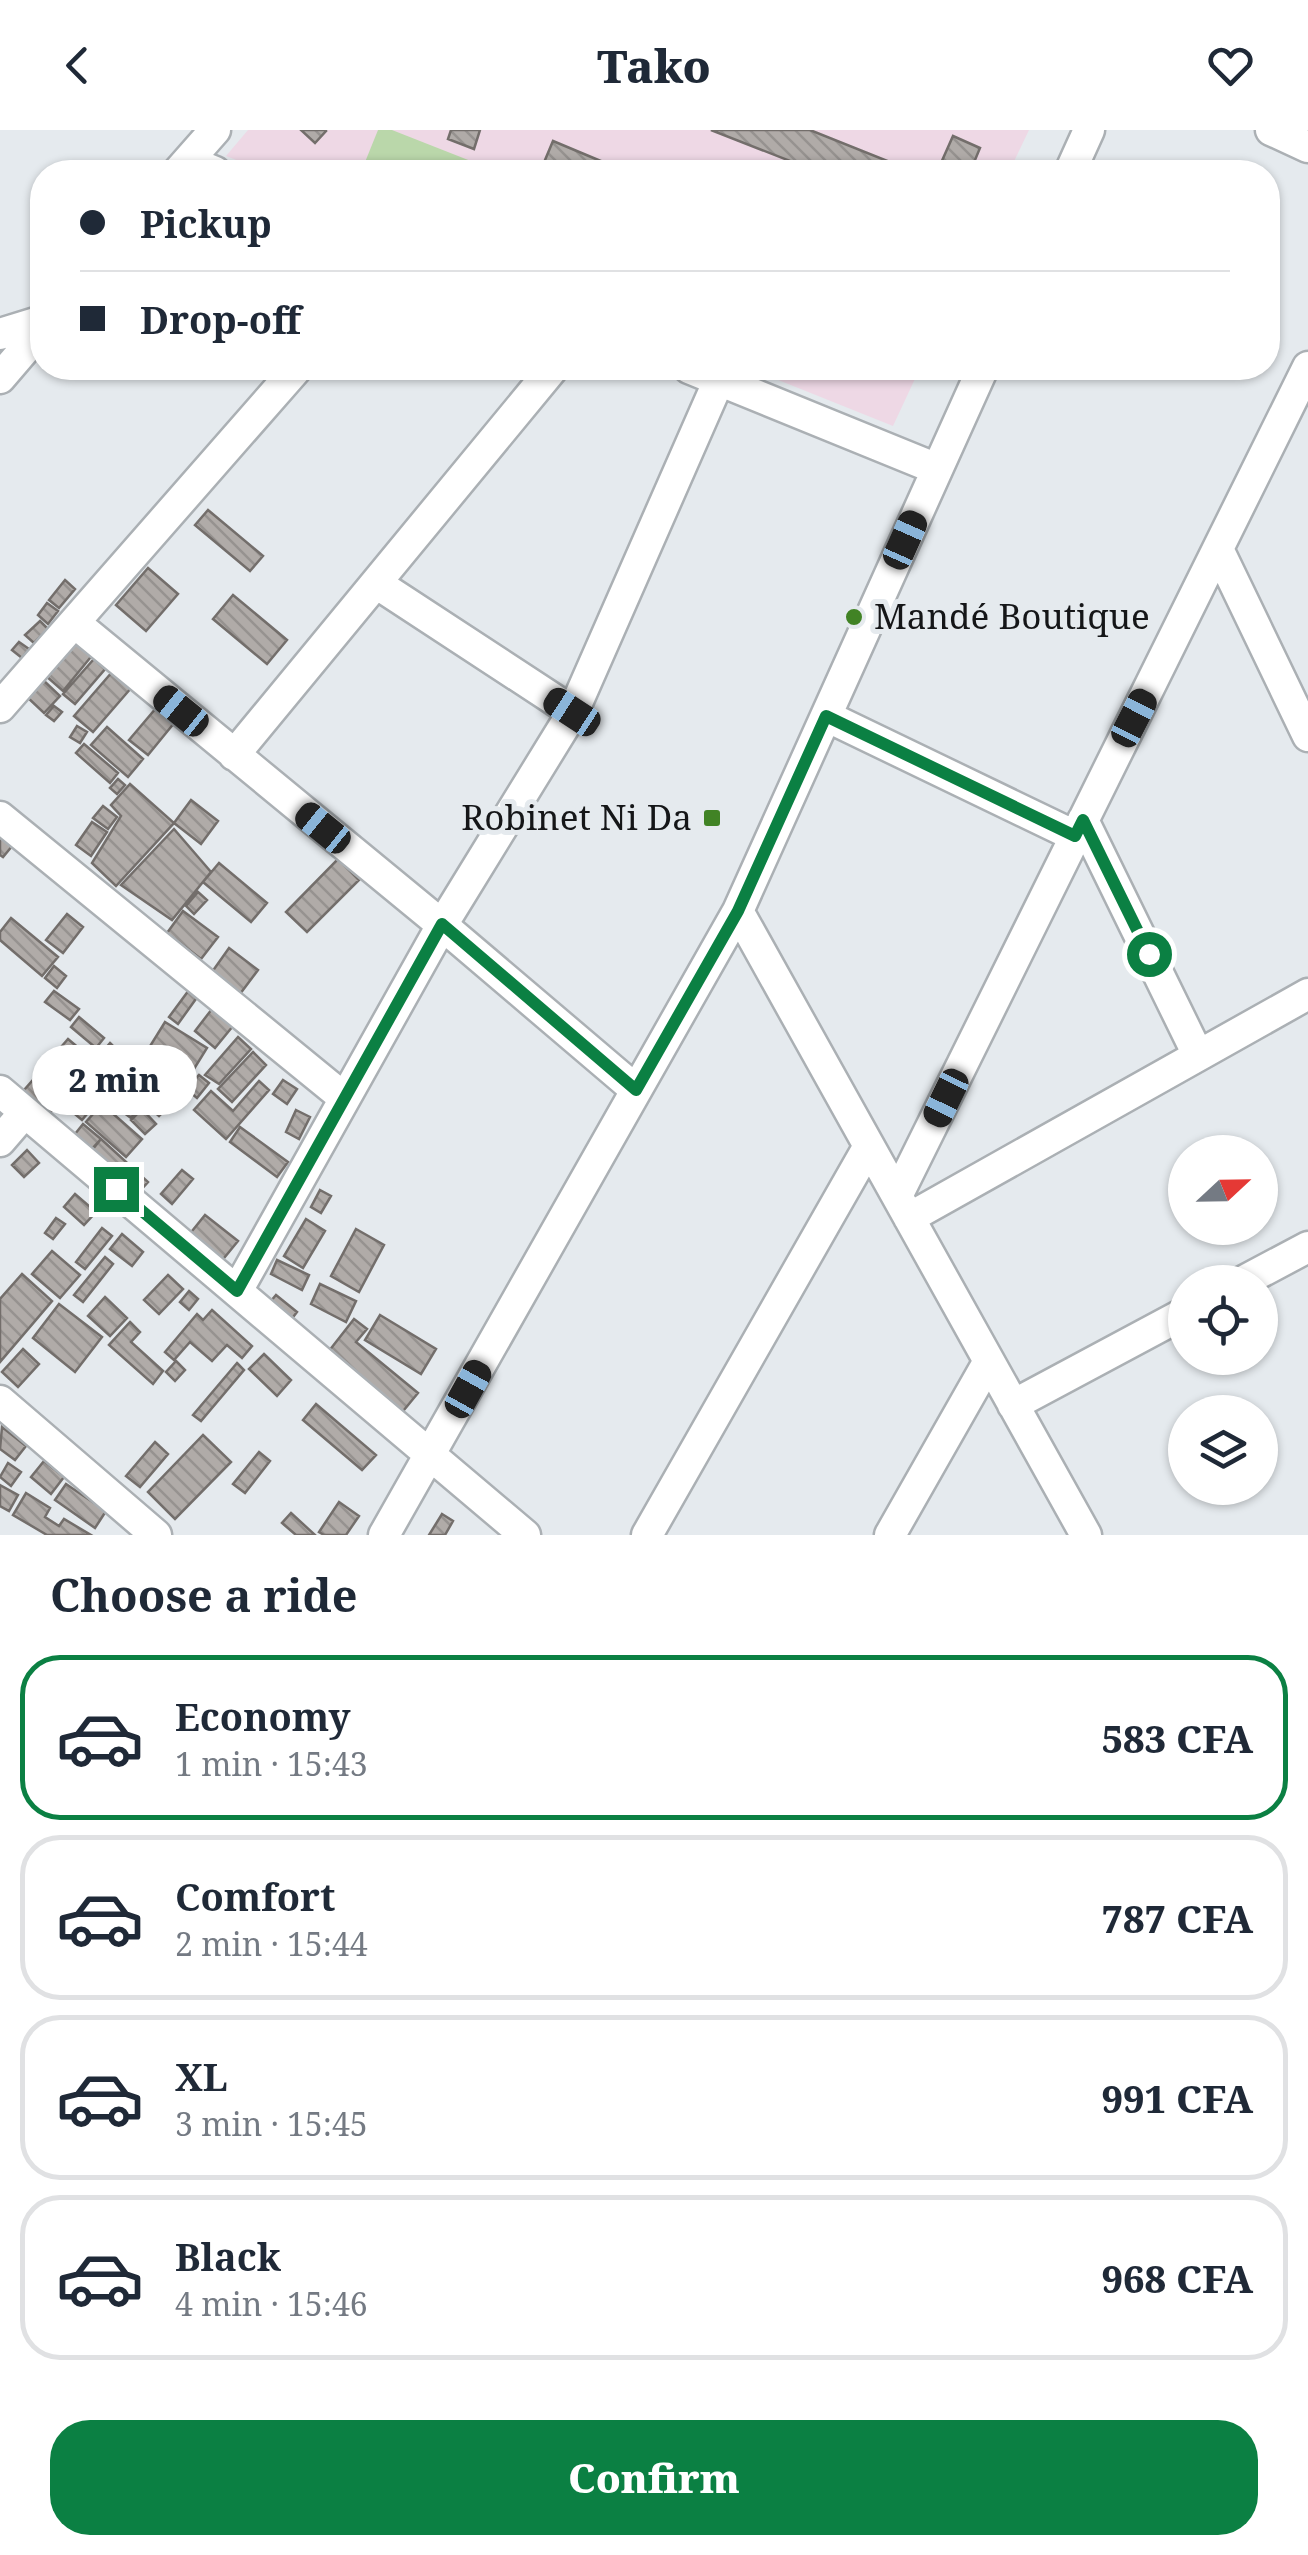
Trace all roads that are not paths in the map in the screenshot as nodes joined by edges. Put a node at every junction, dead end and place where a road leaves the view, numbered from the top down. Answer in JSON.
{"nodes":[{"id":1,"x":214,"y":130,"type":"edge"},
{"id":2,"x":1089,"y":130,"type":"edge"},
{"id":3,"x":1271,"y":130,"type":"edge"},
{"id":4,"x":1308,"y":148,"type":"edge"},
{"id":5,"x":199,"y":160,"type":"edge"},
{"id":6,"x":1075,"y":160,"type":"edge"},
{"id":7,"x":30,"y":325,"type":"edge"},
{"id":8,"x":0,"y":334,"type":"edge"},
{"id":9,"x":30,"y":343,"type":"edge"},
{"id":10,"x":1308,"y":368,"type":"edge"},
{"id":11,"x":0,"y":378,"type":"edge"},
{"id":12,"x":286,"y":380,"type":"edge"},
{"id":13,"x":544,"y":380,"type":"edge"},
{"id":14,"x":718,"y":380,"type":"joint"},
{"id":15,"x":977,"y":380,"type":"edge"},
{"id":16,"x":937,"y":470,"type":"junction"},
{"id":17,"x":1218,"y":549,"type":"junction"},
{"id":18,"x":376,"y":583,"type":"junction"},
{"id":19,"x":74,"y":622,"type":"junction"},
{"id":20,"x":0,"y":708,"type":"edge"},
{"id":21,"x":572,"y":712,"type":"junction"},
{"id":22,"x":826,"y":716,"type":"junction"},
{"id":23,"x":1308,"y":736,"type":"edge"},
{"id":24,"x":234,"y":755,"type":"junction"},
{"id":25,"x":0,"y":817,"type":"edge"},
{"id":26,"x":1079,"y":828,"type":"junction"},
{"id":27,"x":738,"y":911,"type":"junction"},
{"id":28,"x":442,"y":924,"type":"junction"},
{"id":29,"x":1308,"y":994,"type":"edge"},
{"id":30,"x":1198,"y":1056,"type":"junction"},
{"id":31,"x":636,"y":1090,"type":"junction"},
{"id":32,"x":0,"y":1092,"type":"edge"},
{"id":33,"x":343,"y":1098,"type":"junction"},
{"id":34,"x":25,"y":1112,"type":"junction"},
{"id":35,"x":0,"y":1141,"type":"edge"},
{"id":36,"x":869,"y":1146,"type":"junction"},
{"id":37,"x":903,"y":1207,"type":"junction"},
{"id":38,"x":1308,"y":1247,"type":"edge"},
{"id":39,"x":1274,"y":1265,"type":"edge"},
{"id":40,"x":237,"y":1291,"type":"junction"},
{"id":41,"x":1168,"y":1322,"type":"edge"},
{"id":42,"x":989,"y":1362,"type":"junction"},
{"id":43,"x":0,"y":1402,"type":"edge"},
{"id":44,"x":1014,"y":1405,"type":"junction"},
{"id":45,"x":431,"y":1456,"type":"junction"},
{"id":46,"x":122,"y":1523,"type":"edge"},
{"id":47,"x":156,"y":1535,"type":"edge"},
{"id":48,"x":384,"y":1535,"type":"edge"},
{"id":49,"x":526,"y":1535,"type":"edge"},
{"id":50,"x":647,"y":1535,"type":"edge"},
{"id":51,"x":890,"y":1535,"type":"edge"},
{"id":52,"x":1086,"y":1535,"type":"edge"}],
"edges":[{"from":1,"to":5,"type":"street"},
{"from":2,"to":6,"type":"street"},
{"from":3,"to":4,"type":"street"},
{"from":7,"to":8,"type":"street"},
{"from":9,"to":11,"type":"street"},
{"from":10,"to":17,"type":"street"},
{"from":12,"to":19,"type":"street"},
{"from":13,"to":18,"type":"street"},
{"from":14,"to":16,"type":"street"},
{"from":14,"to":21,"type":"street"},
{"from":15,"to":16,"type":"street"},
{"from":16,"to":22,"type":"street"},
{"from":17,"to":23,"type":"street"},
{"from":17,"to":26,"type":"street"},
{"from":18,"to":21,"type":"street"},
{"from":18,"to":24,"type":"street"},
{"from":19,"to":20,"type":"street"},
{"from":19,"to":24,"type":"street"},
{"from":21,"to":28,"type":"street"},
{"from":22,"to":26,"type":"street"},
{"from":22,"to":27,"type":"street"},
{"from":24,"to":28,"type":"street"},
{"from":25,"to":33,"type":"street"},
{"from":26,"to":30,"type":"street"},
{"from":26,"to":37,"type":"street"},
{"from":27,"to":31,"type":"street"},
{"from":27,"to":36,"type":"street"},
{"from":28,"to":31,"type":"street"},
{"from":28,"to":33,"type":"street"},
{"from":29,"to":30,"type":"street"},
{"from":30,"to":37,"type":"street"},
{"from":31,"to":45,"type":"street"},
{"from":32,"to":34,"type":"street"},
{"from":33,"to":40,"type":"street"},
{"from":34,"to":35,"type":"street"},
{"from":34,"to":40,"type":"street"},
{"from":36,"to":37,"type":"street"},
{"from":36,"to":50,"type":"street"},
{"from":37,"to":42,"type":"street"},
{"from":38,"to":39,"type":"street"},
{"from":40,"to":45,"type":"street"},
{"from":41,"to":44,"type":"street"},
{"from":42,"to":44,"type":"street"},
{"from":42,"to":51,"type":"street"},
{"from":43,"to":46,"type":"street"},
{"from":44,"to":52,"type":"street"},
{"from":45,"to":48,"type":"street"},
{"from":45,"to":49,"type":"street"},
{"from":46,"to":47,"type":"street"}]}
